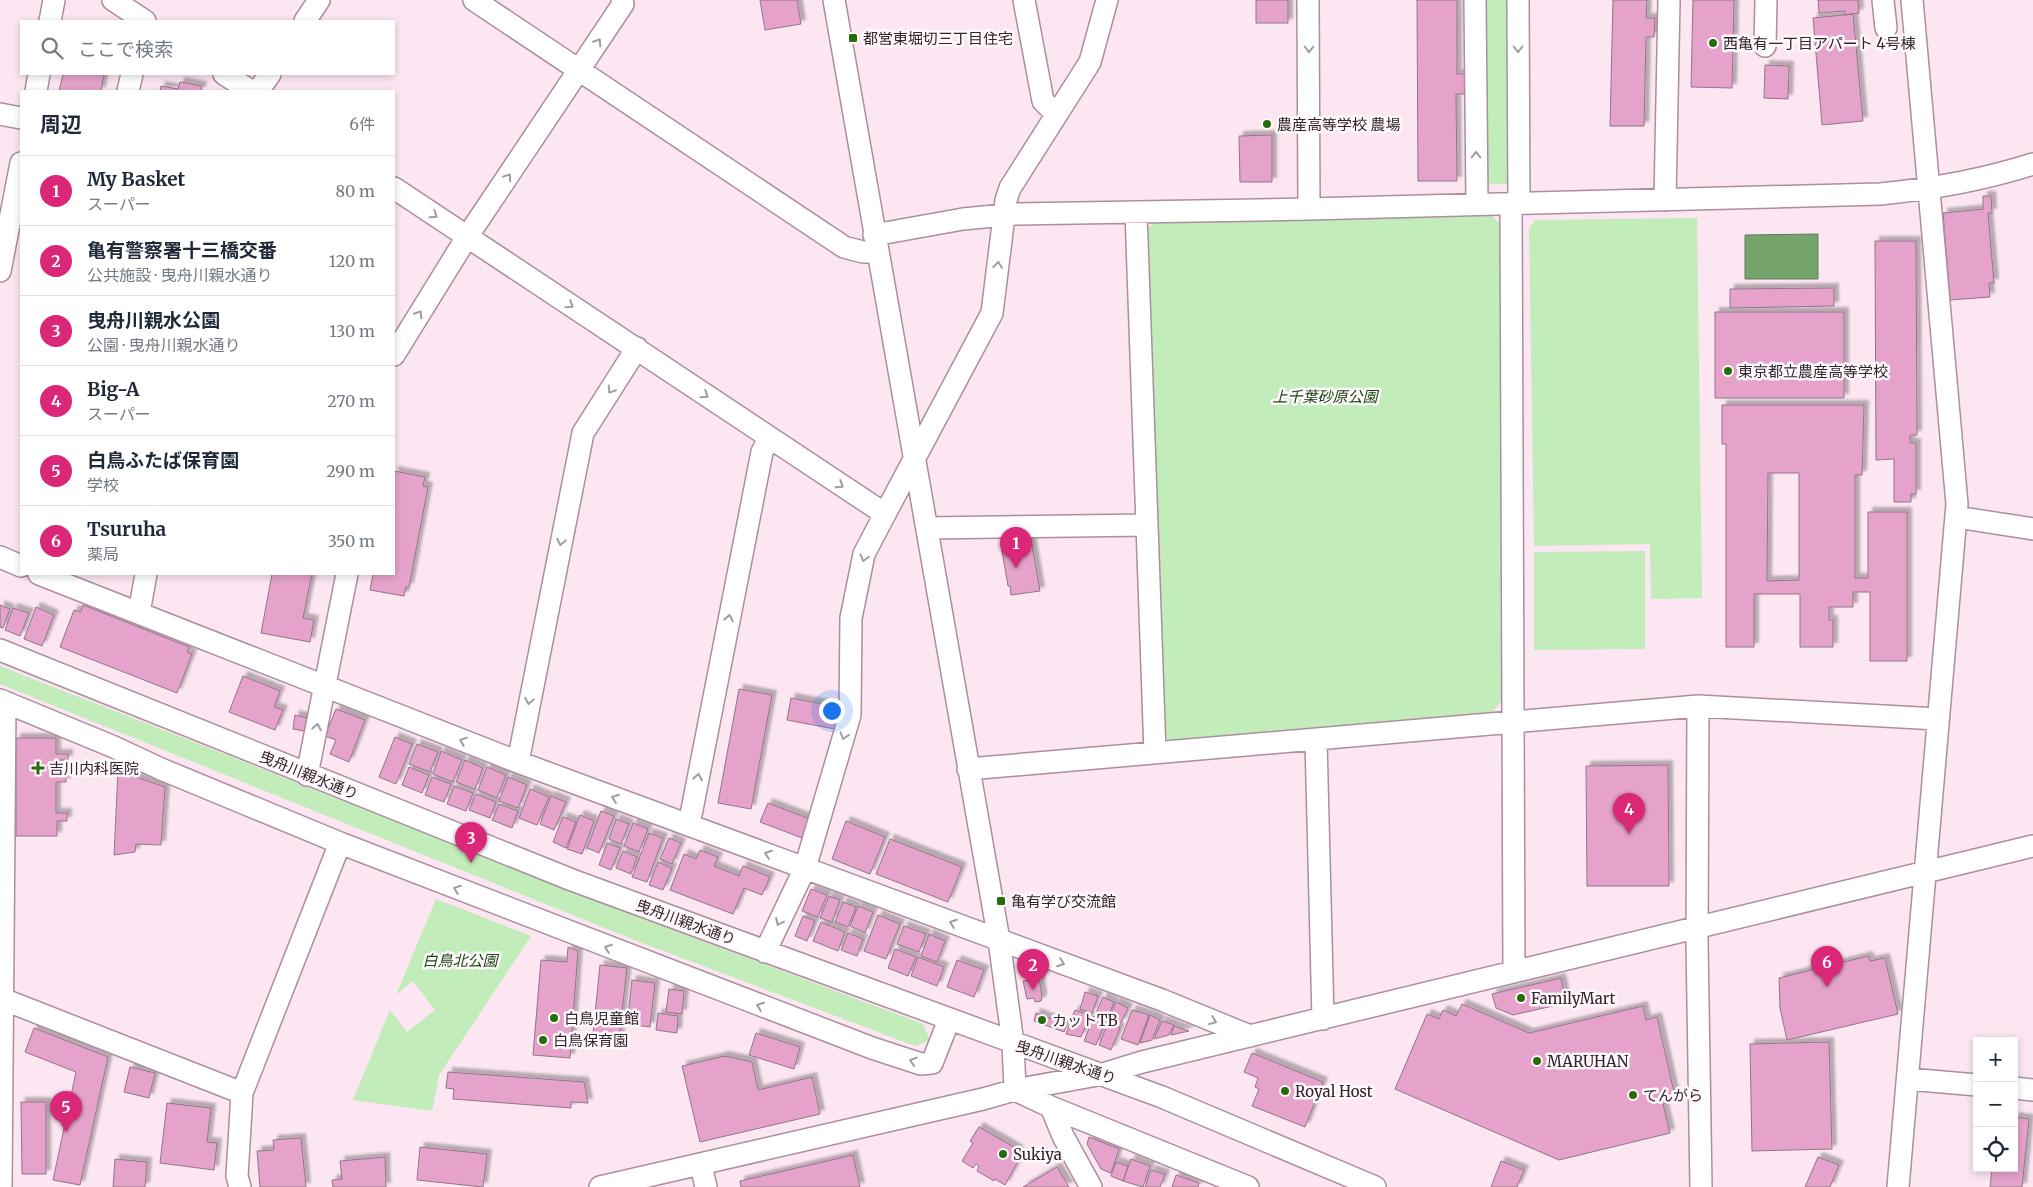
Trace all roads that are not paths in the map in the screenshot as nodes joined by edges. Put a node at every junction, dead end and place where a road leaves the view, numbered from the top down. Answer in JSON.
{"nodes":[{"id":1,"x":54,"y":0,"type":"edge"},
{"id":2,"x":113,"y":0,"type":"edge"},
{"id":3,"x":318,"y":0,"type":"edge"},
{"id":4,"x":474,"y":0,"type":"edge"},
{"id":5,"x":622,"y":0,"type":"edge"},
{"id":6,"x":834,"y":0,"type":"edge"},
{"id":7,"x":1024,"y":0,"type":"edge"},
{"id":8,"x":1107,"y":0,"type":"edge"},
{"id":9,"x":1308,"y":0,"type":"edge"},
{"id":10,"x":1475,"y":0,"type":"edge"},
{"id":11,"x":1518,"y":0,"type":"edge"},
{"id":12,"x":1669,"y":0,"type":"edge"},
{"id":13,"x":1766,"y":0,"type":"edge"},
{"id":14,"x":1883,"y":0,"type":"edge"},
{"id":15,"x":1912,"y":0,"type":"edge"},
{"id":16,"x":50,"y":20,"type":"edge"},
{"id":17,"x":142,"y":20,"type":"edge"},
{"id":18,"x":305,"y":20,"type":"edge"},
{"id":19,"x":1886,"y":28,"type":"dead end"},
{"id":20,"x":1765,"y":46,"type":"dead end"},
{"id":21,"x":580,"y":70,"type":"junction"},
{"id":22,"x":39,"y":75,"type":"edge"},
{"id":23,"x":132,"y":75,"type":"edge"},
{"id":24,"x":226,"y":75,"type":"edge"},
{"id":25,"x":269,"y":75,"type":"edge"},
{"id":26,"x":36,"y":90,"type":"edge"},
{"id":27,"x":128,"y":90,"type":"edge"},
{"id":28,"x":249,"y":90,"type":"edge"},
{"id":29,"x":259,"y":90,"type":"edge"},
{"id":30,"x":0,"y":114,"type":"edge"},
{"id":31,"x":1056,"y":114,"type":"junction"},
{"id":32,"x":20,"y":118,"type":"edge"},
{"id":33,"x":2033,"y":164,"type":"edge"},
{"id":34,"x":20,"y":168,"type":"edge"},
{"id":35,"x":395,"y":189,"type":"edge"},
{"id":36,"x":1930,"y":190,"type":"junction"},
{"id":37,"x":1665,"y":200,"type":"junction"},
{"id":38,"x":1515,"y":203,"type":"junction"},
{"id":39,"x":1477,"y":204,"type":"junction"},
{"id":40,"x":1310,"y":209,"type":"junction"},
{"id":41,"x":1136,"y":212,"type":"junction"},
{"id":42,"x":1004,"y":215,"type":"junction"},
{"id":43,"x":467,"y":237,"type":"junction"},
{"id":44,"x":875,"y":244,"type":"junction"},
{"id":45,"x":0,"y":271,"type":"edge"},
{"id":46,"x":637,"y":348,"type":"junction"},
{"id":47,"x":395,"y":353,"type":"edge"},
{"id":48,"x":769,"y":438,"type":"junction"},
{"id":49,"x":914,"y":460,"type":"junction"},
{"id":50,"x":885,"y":514,"type":"junction"},
{"id":51,"x":1956,"y":516,"type":"junction"},
{"id":52,"x":1147,"y":525,"type":"junction"},
{"id":53,"x":927,"y":528,"type":"junction"},
{"id":54,"x":2033,"y":529,"type":"edge"},
{"id":55,"x":0,"y":557,"type":"edge"},
{"id":56,"x":20,"y":566,"type":"edge"},
{"id":57,"x":44,"y":575,"type":"edge"},
{"id":58,"x":146,"y":575,"type":"edge"},
{"id":59,"x":346,"y":575,"type":"edge"},
{"id":60,"x":139,"y":612,"type":"junction"},
{"id":61,"x":0,"y":650,"type":"edge"},
{"id":62,"x":325,"y":687,"type":"junction"},
{"id":63,"x":3,"y":701,"type":"edge"},
{"id":64,"x":1698,"y":706,"type":"junction"},
{"id":65,"x":1938,"y":719,"type":"junction"},
{"id":66,"x":1513,"y":723,"type":"junction"},
{"id":67,"x":1316,"y":740,"type":"junction"},
{"id":68,"x":1155,"y":753,"type":"junction"},
{"id":69,"x":518,"y":762,"type":"junction"},
{"id":70,"x":968,"y":769,"type":"junction"},
{"id":71,"x":307,"y":775,"type":"junction"},
{"id":72,"x":689,"y":825,"type":"junction"},
{"id":73,"x":340,"y":842,"type":"junction"},
{"id":74,"x":2033,"y":846,"type":"edge"},
{"id":75,"x":805,"y":868,"type":"junction"},
{"id":76,"x":1925,"y":871,"type":"junction"},
{"id":77,"x":1697,"y":928,"type":"junction"},
{"id":78,"x":999,"y":940,"type":"junction"},
{"id":79,"x":765,"y":952,"type":"junction"},
{"id":80,"x":1514,"y":971,"type":"junction"},
{"id":81,"x":1,"y":999,"type":"edge"},
{"id":82,"x":1322,"y":1019,"type":"junction"},
{"id":83,"x":949,"y":1020,"type":"junction"},
{"id":84,"x":1250,"y":1036,"type":"junction"},
{"id":85,"x":1013,"y":1043,"type":"junction"},
{"id":86,"x":1103,"y":1074,"type":"junction"},
{"id":87,"x":1908,"y":1078,"type":"junction"},
{"id":88,"x":1973,"y":1085,"type":"edge"},
{"id":89,"x":2018,"y":1088,"type":"edge"},
{"id":90,"x":1015,"y":1090,"type":"junction"},
{"id":91,"x":2033,"y":1090,"type":"edge"},
{"id":92,"x":242,"y":1093,"type":"junction"},
{"id":93,"x":1051,"y":1108,"type":"junction"},
{"id":94,"x":700,"y":1164,"type":"junction"},
{"id":95,"x":2,"y":1187,"type":"edge"},
{"id":96,"x":240,"y":1187,"type":"edge"},
{"id":97,"x":600,"y":1187,"type":"edge"},
{"id":98,"x":706,"y":1187,"type":"edge"},
{"id":99,"x":1091,"y":1187,"type":"edge"},
{"id":100,"x":1248,"y":1187,"type":"edge"},
{"id":101,"x":1375,"y":1187,"type":"edge"},
{"id":102,"x":1701,"y":1187,"type":"edge"},
{"id":103,"x":1898,"y":1187,"type":"edge"}],
"edges":[{"from":1,"to":16,"type":"street"},
{"from":2,"to":17,"type":"street"},
{"from":3,"to":18,"type":"street"},
{"from":4,"to":21,"type":"street"},
{"from":21,"to":5,"type":"street","one_way":true},
{"from":6,"to":44,"type":"street"},
{"from":7,"to":31,"type":"street"},
{"from":8,"to":31,"type":"street"},
{"from":9,"to":40,"type":"street","one_way":true},
{"from":39,"to":10,"type":"street","one_way":true},
{"from":11,"to":38,"type":"street","one_way":true},
{"from":12,"to":37,"type":"street"},
{"from":13,"to":20,"type":"street"},
{"from":14,"to":19,"type":"street"},
{"from":15,"to":36,"type":"street"},
{"from":43,"to":21,"type":"street","one_way":true},
{"from":21,"to":44,"type":"street"},
{"from":22,"to":26,"type":"street"},
{"from":23,"to":27,"type":"street"},
{"from":24,"to":28,"type":"street"},
{"from":25,"to":29,"type":"street"},
{"from":30,"to":32,"type":"street"},
{"from":31,"to":42,"type":"street"},
{"from":33,"to":36,"type":"street"},
{"from":34,"to":45,"type":"street"},
{"from":35,"to":43,"type":"street","one_way":true},
{"from":36,"to":37,"type":"street"},
{"from":36,"to":51,"type":"street"},
{"from":37,"to":38,"type":"street"},
{"from":38,"to":39,"type":"street"},
{"from":38,"to":66,"type":"street"},
{"from":39,"to":40,"type":"street"},
{"from":40,"to":41,"type":"street"},
{"from":41,"to":42,"type":"street"},
{"from":41,"to":52,"type":"street"},
{"from":42,"to":44,"type":"street"},
{"from":49,"to":42,"type":"street","one_way":true},
{"from":43,"to":46,"type":"street","one_way":true},
{"from":47,"to":43,"type":"street","one_way":true},
{"from":44,"to":49,"type":"street"},
{"from":46,"to":48,"type":"street","one_way":true},
{"from":46,"to":69,"type":"street","one_way":true},
{"from":48,"to":50,"type":"street","one_way":true},
{"from":72,"to":48,"type":"street","one_way":true},
{"from":49,"to":50,"type":"street"},
{"from":49,"to":53,"type":"street"},
{"from":50,"to":75,"type":"street","one_way":true},
{"from":51,"to":54,"type":"street"},
{"from":51,"to":65,"type":"street"},
{"from":52,"to":53,"type":"street"},
{"from":52,"to":68,"type":"street"},
{"from":53,"to":70,"type":"street"},
{"from":55,"to":56,"type":"street"},
{"from":57,"to":60,"type":"street"},
{"from":58,"to":60,"type":"street"},
{"from":59,"to":62,"type":"street"},
{"from":60,"to":62,"type":"street"},
{"from":61,"to":71,"type":"street","name":"曳舟川親水通り"},
{"from":69,"to":62,"type":"street","one_way":true},
{"from":71,"to":62,"type":"street","one_way":true},
{"from":63,"to":73,"type":"street"},
{"from":63,"to":81,"type":"street"},
{"from":64,"to":65,"type":"street"},
{"from":64,"to":66,"type":"street"},
{"from":64,"to":77,"type":"street"},
{"from":65,"to":76,"type":"street"},
{"from":66,"to":67,"type":"street"},
{"from":66,"to":80,"type":"street"},
{"from":67,"to":68,"type":"street"},
{"from":67,"to":82,"type":"street"},
{"from":68,"to":70,"type":"street"},
{"from":72,"to":69,"type":"street","one_way":true},
{"from":70,"to":78,"type":"street"},
{"from":71,"to":79,"type":"street","name":"曳舟川親水通り"},
{"from":75,"to":72,"type":"street","one_way":true},
{"from":83,"to":73,"type":"street","one_way":true},
{"from":73,"to":92,"type":"street"},
{"from":74,"to":76,"type":"street"},
{"from":78,"to":75,"type":"street","one_way":true},
{"from":75,"to":79,"type":"street","one_way":true},
{"from":76,"to":77,"type":"street"},
{"from":76,"to":87,"type":"street"},
{"from":77,"to":80,"type":"street"},
{"from":77,"to":102,"type":"street"},
{"from":78,"to":84,"type":"street","one_way":true},
{"from":78,"to":85,"type":"street"},
{"from":79,"to":83,"type":"street","name":"曳舟川親水通り"},
{"from":80,"to":82,"type":"street"},
{"from":81,"to":92,"type":"street"},
{"from":81,"to":95,"type":"street"},
{"from":82,"to":84,"type":"street"},
{"from":83,"to":85,"type":"street","name":"曳舟川親水通り"},
{"from":84,"to":86,"type":"street"},
{"from":85,"to":86,"type":"street","name":"曳舟川親水通り"},
{"from":85,"to":90,"type":"street"},
{"from":86,"to":90,"type":"street"},
{"from":86,"to":101,"type":"street","name":"曳舟川親水通り"},
{"from":87,"to":88,"type":"street"},
{"from":87,"to":103,"type":"street"},
{"from":89,"to":91,"type":"street"},
{"from":90,"to":93,"type":"street"},
{"from":90,"to":94,"type":"street"},
{"from":92,"to":96,"type":"street"},
{"from":93,"to":99,"type":"street"},
{"from":93,"to":100,"type":"street"},
{"from":94,"to":97,"type":"street"},
{"from":94,"to":98,"type":"street"}]}
